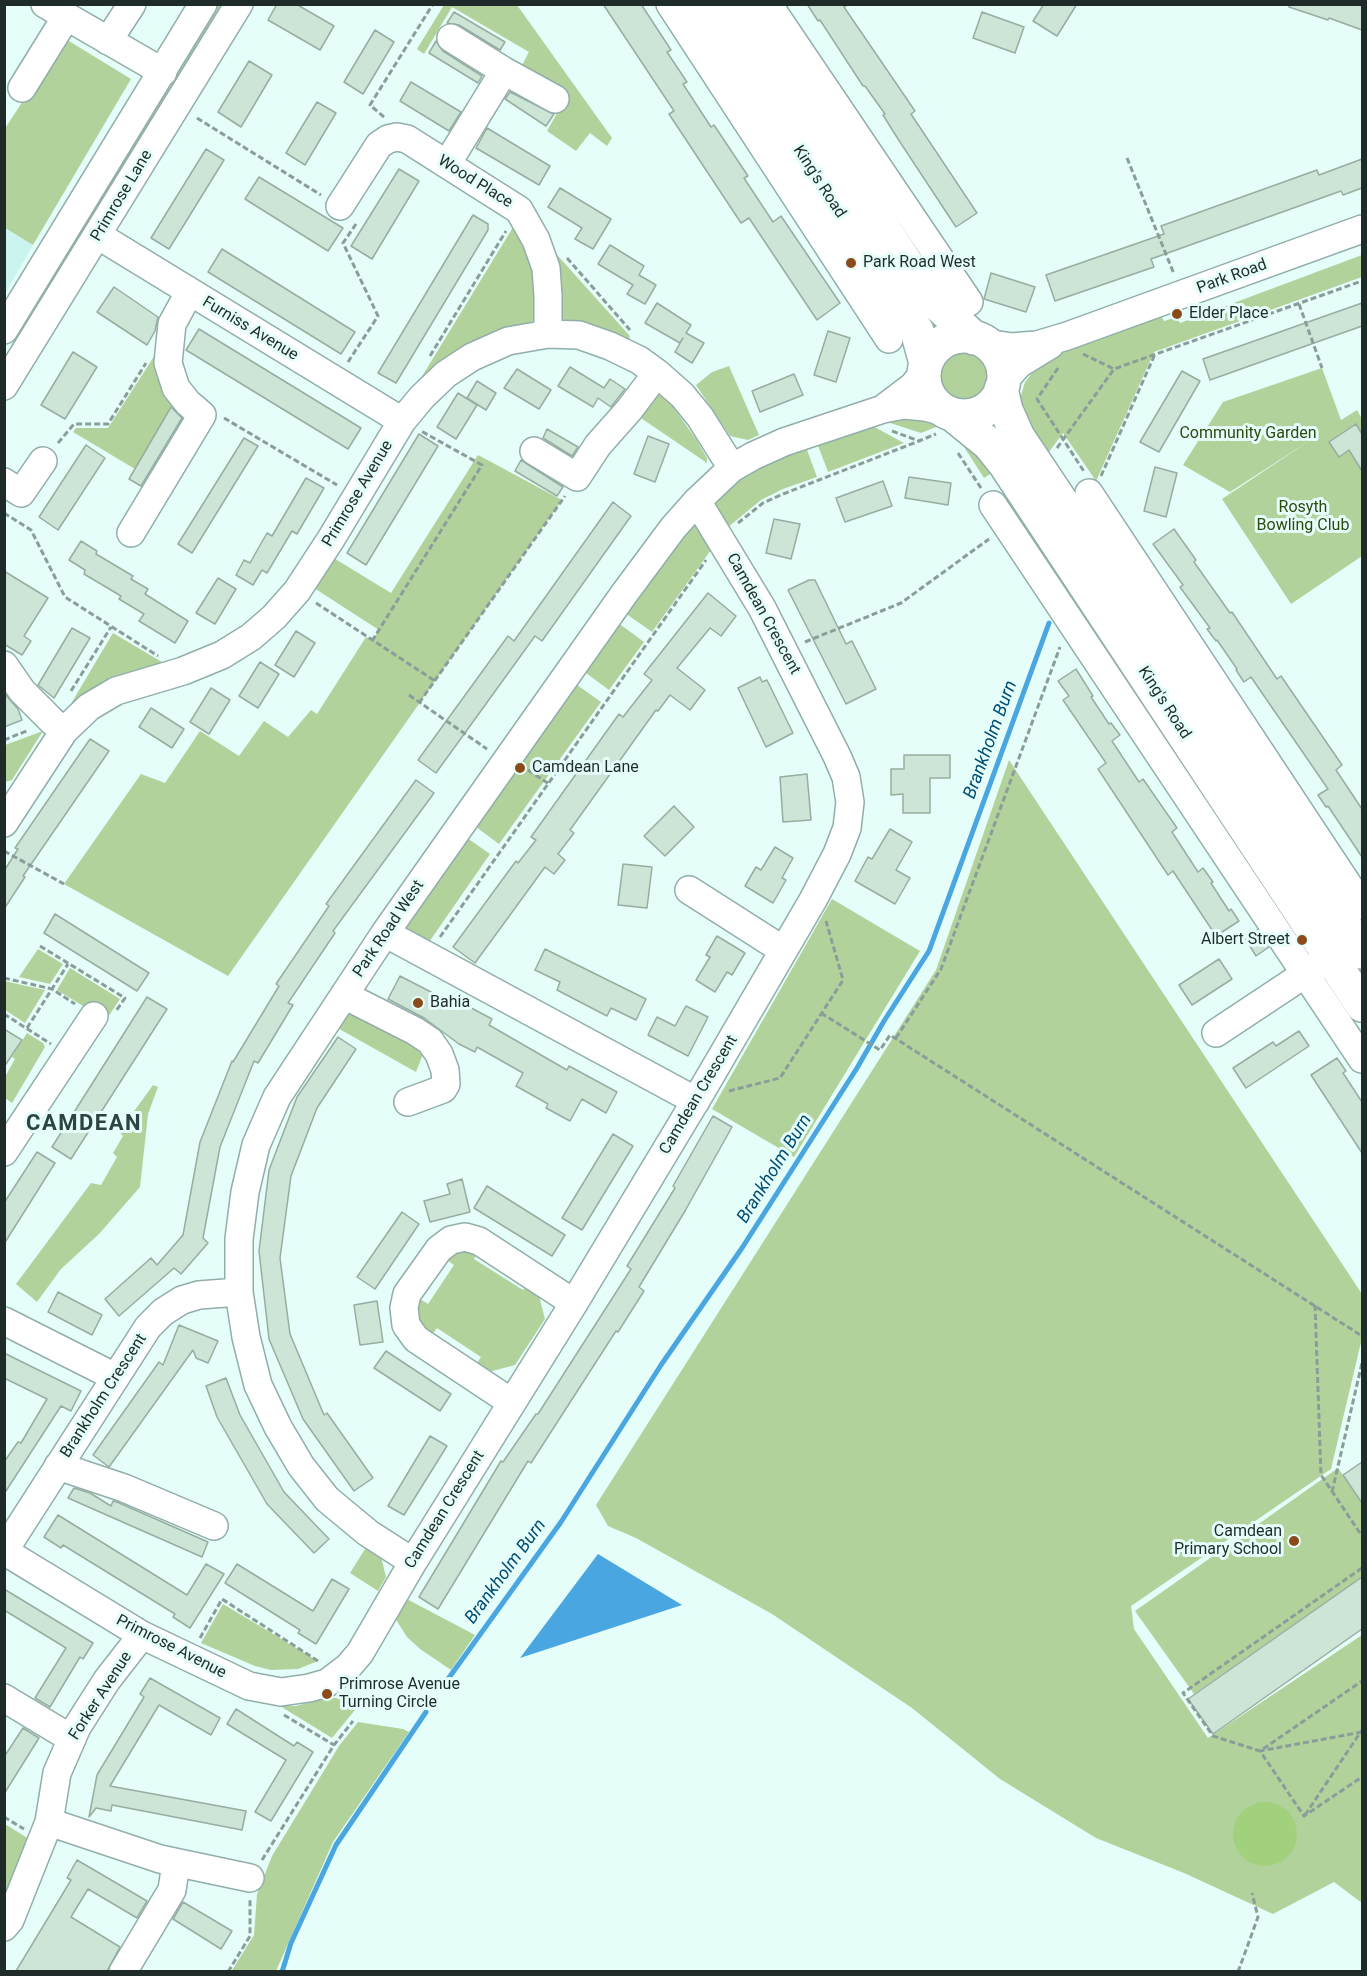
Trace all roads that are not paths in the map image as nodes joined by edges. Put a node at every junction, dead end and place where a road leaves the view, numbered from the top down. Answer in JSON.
{"nodes":[{"id":1,"x":132,"y":4,"type":"edge"},
{"id":2,"x":203,"y":4,"type":"edge"},
{"id":3,"x":240,"y":4,"type":"edge"},
{"id":4,"x":670,"y":4,"type":"edge"},
{"id":5,"x":703,"y":4,"type":"edge"},
{"id":6,"x":737,"y":4,"type":"edge"},
{"id":7,"x":768,"y":4,"type":"edge"},
{"id":8,"x":55,"y":11,"type":"edge"},
{"id":9,"x":451,"y":38,"type":"dead end"},
{"id":10,"x":108,"y":41,"type":"junction"},
{"id":11,"x":504,"y":71,"type":"junction"},
{"id":12,"x":163,"y":72,"type":"junction"},
{"id":13,"x":22,"y":88,"type":"dead end"},
{"id":14,"x":555,"y":99,"type":"dead end"},
{"id":15,"x":447,"y":164,"type":"junction"},
{"id":16,"x":340,"y":206,"type":"road end"},
{"id":17,"x":1362,"y":229,"type":"edge"},
{"id":18,"x":99,"y":236,"type":"junction"},
{"id":19,"x":923,"y":261,"type":"junction"},
{"id":20,"x":859,"y":267,"type":"junction"},
{"id":21,"x":189,"y":293,"type":"junction"},
{"id":22,"x":969,"y":302,"type":"dead end"},
{"id":23,"x":7,"y":325,"type":"edge"},
{"id":24,"x":548,"y":334,"type":"junction"},
{"id":25,"x":36,"y":337,"type":"junction"},
{"id":26,"x":889,"y":339,"type":"dead end"},
{"id":27,"x":980,"y":340,"type":"junction"},
{"id":28,"x":1074,"y":345,"type":"junction"},
{"id":29,"x":648,"y":366,"type":"junction"},
{"id":30,"x":925,"y":368,"type":"junction"},
{"id":31,"x":4,"y":386,"type":"edge"},
{"id":32,"x":1002,"y":386,"type":"junction"},
{"id":33,"x":883,"y":409,"type":"junction"},
{"id":34,"x":949,"y":413,"type":"junction"},
{"id":35,"x":402,"y":421,"type":"junction"},
{"id":36,"x":534,"y":451,"type":"dead end"},
{"id":37,"x":44,"y":461,"type":"road end"},
{"id":38,"x":732,"y":468,"type":"junction"},
{"id":39,"x":4,"y":482,"type":"edge"},
{"id":40,"x":697,"y":501,"type":"junction"},
{"id":41,"x":1083,"y":511,"type":"junction"},
{"id":42,"x":1000,"y":515,"type":"road end"},
{"id":43,"x":131,"y":533,"type":"dead end"},
{"id":44,"x":1023,"y":548,"type":"junction"},
{"id":45,"x":4,"y":665,"type":"edge"},
{"id":46,"x":58,"y":726,"type":"junction"},
{"id":47,"x":4,"y":824,"type":"edge"},
{"id":48,"x":689,"y":890,"type":"dead end"},
{"id":49,"x":1362,"y":906,"type":"edge"},
{"id":50,"x":385,"y":933,"type":"junction"},
{"id":51,"x":783,"y":950,"type":"junction"},
{"id":52,"x":1343,"y":951,"type":"edge"},
{"id":53,"x":344,"y":995,"type":"junction"},
{"id":54,"x":1362,"y":1005,"type":"edge"},
{"id":55,"x":94,"y":1016,"type":"dead end"},
{"id":56,"x":1216,"y":1033,"type":"dead end"},
{"id":57,"x":1362,"y":1059,"type":"edge"},
{"id":58,"x":698,"y":1097,"type":"junction"},
{"id":59,"x":408,"y":1102,"type":"dead end"},
{"id":60,"x":4,"y":1152,"type":"edge"},
{"id":61,"x":239,"y":1292,"type":"junction"},
{"id":62,"x":574,"y":1303,"type":"junction"},
{"id":63,"x":4,"y":1321,"type":"edge"},
{"id":64,"x":115,"y":1377,"type":"junction"},
{"id":65,"x":511,"y":1402,"type":"junction"},
{"id":66,"x":58,"y":1466,"type":"junction"},
{"id":67,"x":214,"y":1526,"type":"dead end"},
{"id":68,"x":4,"y":1551,"type":"edge"},
{"id":69,"x":412,"y":1562,"type":"junction"},
{"id":70,"x":141,"y":1635,"type":"junction"},
{"id":71,"x":343,"y":1671,"type":"joint"},
{"id":72,"x":4,"y":1698,"type":"edge"},
{"id":73,"x":72,"y":1739,"type":"junction"},
{"id":74,"x":50,"y":1822,"type":"junction"},
{"id":75,"x":176,"y":1863,"type":"junction"},
{"id":76,"x":250,"y":1878,"type":"road end"},
{"id":77,"x":4,"y":1928,"type":"edge"},
{"id":78,"x":123,"y":1971,"type":"edge"}],
"edges":[{"from":1,"to":10,"type":"street"},
{"from":2,"to":12,"type":"street","name":"Primrose Lane"},
{"from":3,"to":18,"type":"street","name":"Primrose Lane"},
{"from":4,"to":20,"type":"street"},
{"from":5,"to":20,"type":"main road","name":"King's Road"},
{"from":6,"to":19,"type":"main road","name":"King's Road"},
{"from":7,"to":19,"type":"street"},
{"from":8,"to":10,"type":"street"},
{"from":8,"to":13,"type":"street"},
{"from":9,"to":11,"type":"street"},
{"from":10,"to":12,"type":"street"},
{"from":11,"to":14,"type":"street"},
{"from":11,"to":15,"type":"street"},
{"from":12,"to":23,"type":"street","name":"Primrose Lane"},
{"from":15,"to":16,"type":"street","name":"Wood Place"},
{"from":15,"to":24,"type":"street","name":"Wood Place"},
{"from":17,"to":28,"type":"street","name":"Park Road"},
{"from":18,"to":21,"type":"street","name":"Furniss Avenue"},
{"from":18,"to":25,"type":"street","name":"Primrose Lane"},
{"from":19,"to":22,"type":"street"},
{"from":19,"to":27,"type":"main road","name":"King's Road"},
{"from":20,"to":26,"type":"street"},
{"from":20,"to":30,"type":"main road","name":"King's Road"},
{"from":21,"to":35,"type":"street","name":"Furniss Avenue"},
{"from":21,"to":43,"type":"street"},
{"from":23,"to":25,"type":"street"},
{"from":24,"to":29,"type":"street","name":"Primrose Avenue"},
{"from":24,"to":35,"type":"street","name":"Primrose Avenue"},
{"from":25,"to":31,"type":"street","name":"Primrose Lane"},
{"from":27,"to":28,"type":"street","name":"Park Road"},
{"from":27,"to":30,"type":"main road"},
{"from":27,"to":32,"type":"main road","name":"King's Road"},
{"from":28,"to":32,"type":"street","name":"Park Road"},
{"from":29,"to":36,"type":"street"},
{"from":29,"to":38,"type":"street","name":"Primrose Avenue"},
{"from":30,"to":33,"type":"street","name":"Park Road West"},
{"from":30,"to":34,"type":"main road","name":"King's Road"},
{"from":32,"to":34,"type":"main road"},
{"from":32,"to":41,"type":"main road","name":"King's Road"},
{"from":33,"to":34,"type":"street","name":"Park Road West"},
{"from":33,"to":38,"type":"street","name":"Park Road West"},
{"from":34,"to":41,"type":"main road","name":"King's Road"},
{"from":35,"to":46,"type":"street","name":"Primrose Avenue"},
{"from":37,"to":39,"type":"street"},
{"from":38,"to":40,"type":"street","name":"Park Road West"},
{"from":40,"to":50,"type":"street","name":"Park Road West"},
{"from":40,"to":51,"type":"street","name":"Camdean Crescent"},
{"from":41,"to":44,"type":"street"},
{"from":41,"to":49,"type":"street"},
{"from":41,"to":52,"type":"main road","name":"King's Road"},
{"from":42,"to":44,"type":"street"},
{"from":44,"to":52,"type":"street"},
{"from":45,"to":46,"type":"street"},
{"from":46,"to":47,"type":"street","name":"Primrose Avenue"},
{"from":48,"to":51,"type":"street"},
{"from":50,"to":53,"type":"street","name":"Park Road West"},
{"from":50,"to":58,"type":"street"},
{"from":51,"to":58,"type":"street","name":"Camdean Crescent"},
{"from":52,"to":54,"type":"main road","name":"King's Road"},
{"from":52,"to":56,"type":"street"},
{"from":52,"to":57,"type":"street"},
{"from":53,"to":59,"type":"street"},
{"from":53,"to":61,"type":"street","name":"Park Road West"},
{"from":55,"to":60,"type":"street"},
{"from":58,"to":62,"type":"street","name":"Camdean Crescent"},
{"from":61,"to":64,"type":"street","name":"Brankholm Crescent"},
{"from":61,"to":69,"type":"street","name":"Park Road West"},
{"from":62,"to":65,"type":"street","name":"Camdean Crescent"},
{"from":62,"to":65,"type":"street"},
{"from":63,"to":64,"type":"street"},
{"from":64,"to":66,"type":"street","name":"Brankholm Crescent"},
{"from":65,"to":69,"type":"street","name":"Camdean Crescent"},
{"from":66,"to":67,"type":"street"},
{"from":66,"to":68,"type":"street","name":"Brankholm Crescent"},
{"from":68,"to":70,"type":"street","name":"Primrose Avenue"},
{"from":69,"to":71,"type":"street","name":"Camdean Crescent"},
{"from":70,"to":71,"type":"street","name":"Primrose Avenue"},
{"from":70,"to":73,"type":"street","name":"Forker Avenue"},
{"from":72,"to":73,"type":"street"},
{"from":73,"to":74,"type":"street","name":"Forker Avenue"},
{"from":74,"to":75,"type":"street"},
{"from":74,"to":77,"type":"street","name":"Forker Avenue"},
{"from":75,"to":76,"type":"street"},
{"from":75,"to":78,"type":"street"}]}
